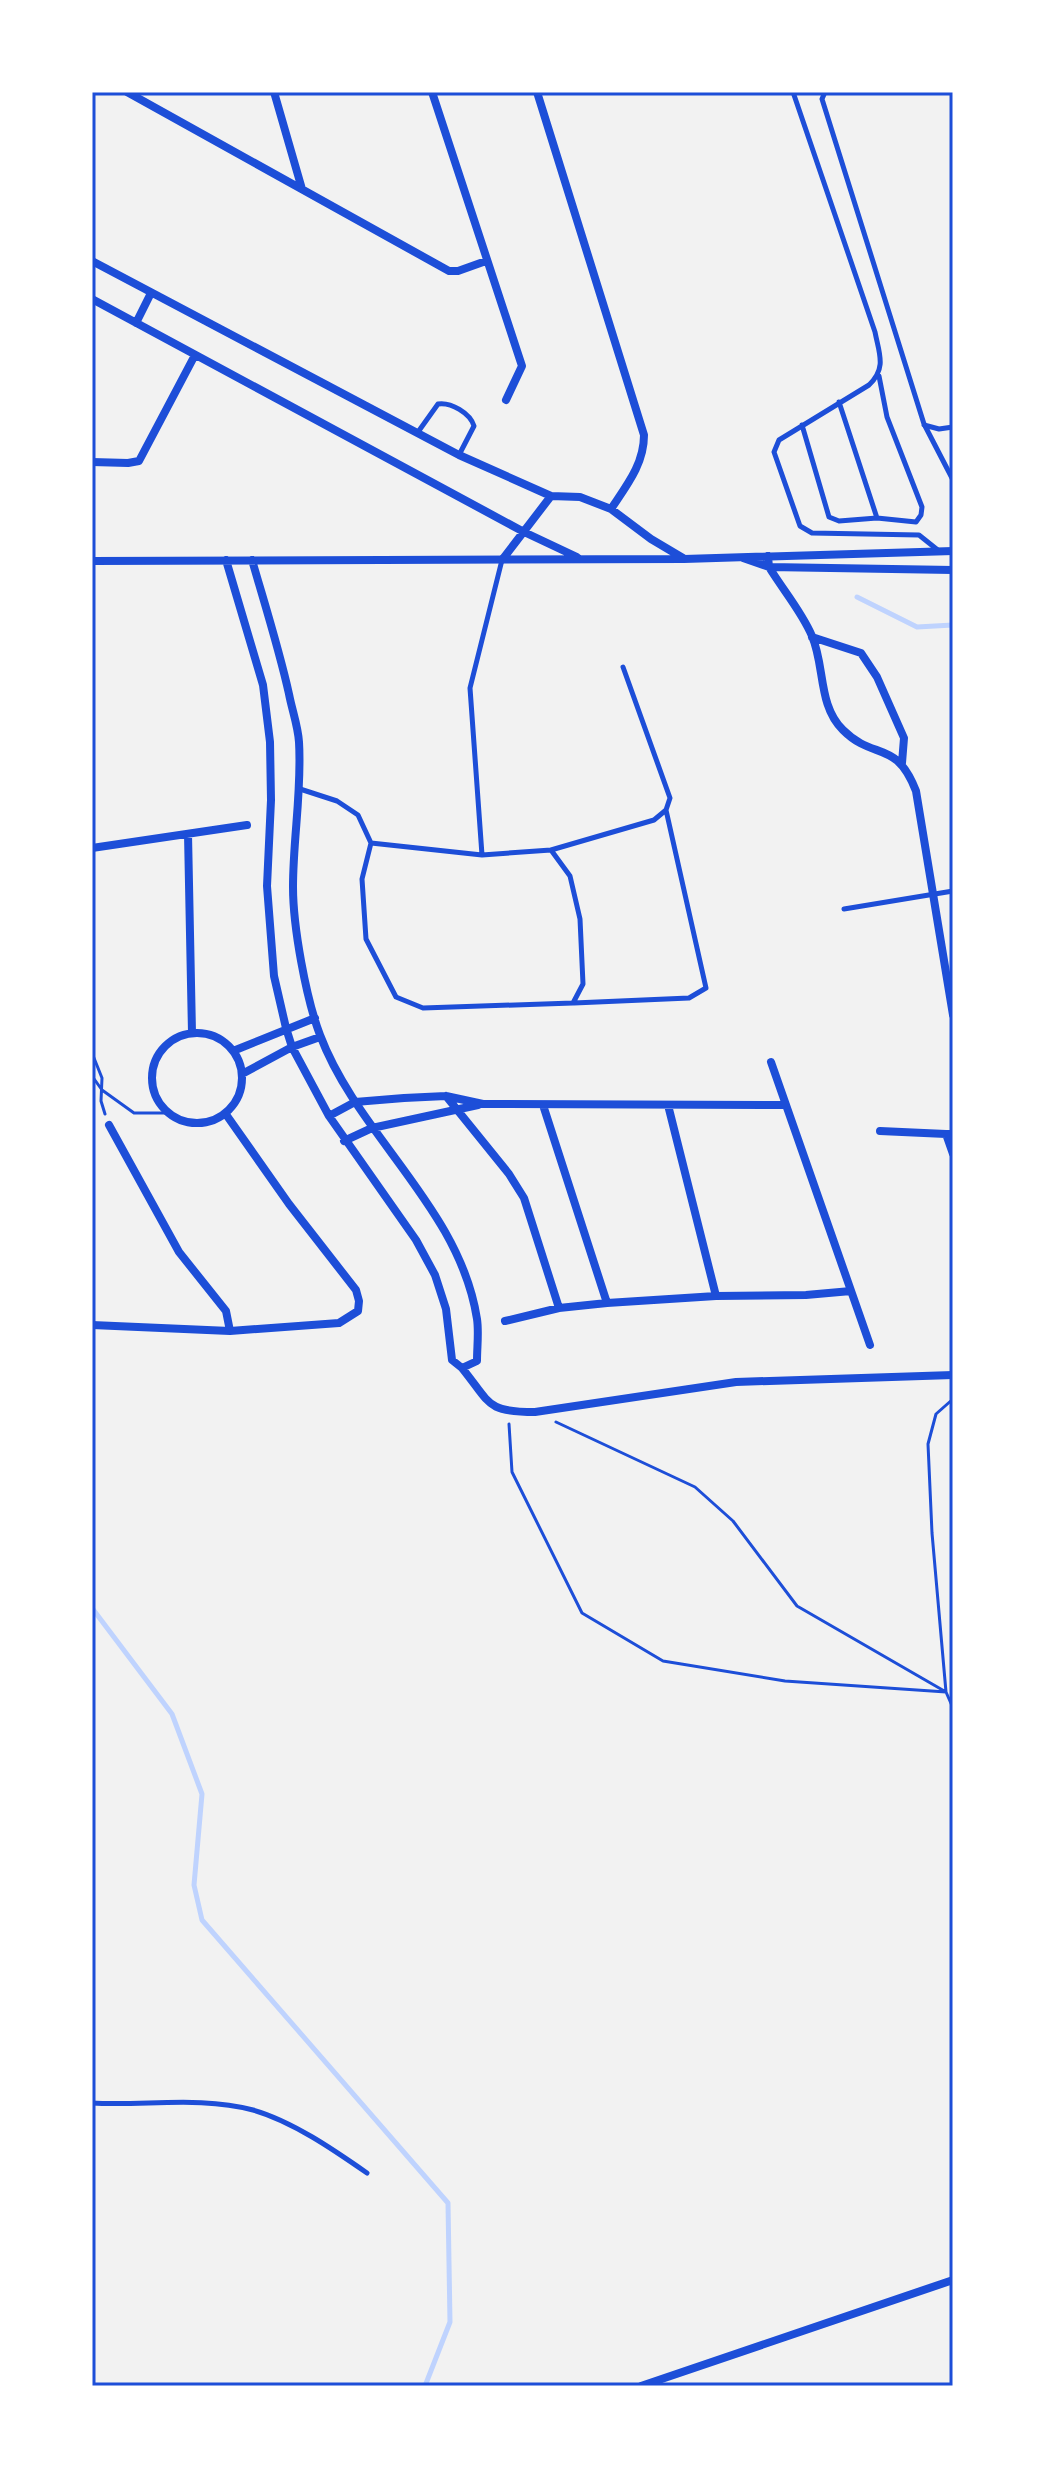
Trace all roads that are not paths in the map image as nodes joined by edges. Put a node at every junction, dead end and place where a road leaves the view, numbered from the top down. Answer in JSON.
{"nodes":[{"id":1,"x":127,"y":92,"type":"edge"},
{"id":2,"x":274,"y":92,"type":"edge"},
{"id":3,"x":432,"y":92,"type":"edge"},
{"id":4,"x":537,"y":92,"type":"edge"},
{"id":5,"x":793,"y":92,"type":"edge"},
{"id":6,"x":825,"y":92,"type":"edge"},
{"id":7,"x":302,"y":189,"type":"junction"},
{"id":8,"x":92,"y":261,"type":"edge"},
{"id":9,"x":486,"y":261,"type":"junction"},
{"id":10,"x":151,"y":293,"type":"junction"},
{"id":11,"x":92,"y":299,"type":"edge"},
{"id":12,"x":136,"y":323,"type":"junction"},
{"id":13,"x":195,"y":355,"type":"junction"},
{"id":14,"x":879,"y":375,"type":"junction"},
{"id":15,"x":506,"y":400,"type":"dead end"},
{"id":16,"x":839,"y":402,"type":"junction"},
{"id":17,"x":924,"y":424,"type":"junction"},
{"id":18,"x":802,"y":425,"type":"junction"},
{"id":19,"x":953,"y":427,"type":"edge"},
{"id":20,"x":418,"y":432,"type":"junction"},
{"id":21,"x":459,"y":455,"type":"junction"},
{"id":22,"x":92,"y":462,"type":"edge"},
{"id":23,"x":953,"y":480,"type":"edge"},
{"id":24,"x":551,"y":496,"type":"junction"},
{"id":25,"x":611,"y":509,"type":"junction"},
{"id":26,"x":877,"y":518,"type":"junction"},
{"id":27,"x":524,"y":532,"type":"junction"},
{"id":28,"x":940,"y":551,"type":"junction"},
{"id":29,"x":953,"y":551,"type":"edge"},
{"id":30,"x":739,"y":556,"type":"junction"},
{"id":31,"x":768,"y":556,"type":"junction"},
{"id":32,"x":581,"y":559,"type":"junction"},
{"id":33,"x":684,"y":559,"type":"junction"},
{"id":34,"x":226,"y":560,"type":"junction"},
{"id":35,"x":252,"y":560,"type":"junction"},
{"id":36,"x":502,"y":560,"type":"junction"},
{"id":37,"x":92,"y":561,"type":"edge"},
{"id":38,"x":769,"y":567,"type":"junction"},
{"id":39,"x":953,"y":570,"type":"edge"},
{"id":40,"x":812,"y":637,"type":"junction"},
{"id":41,"x":623,"y":667,"type":"dead end"},
{"id":42,"x":902,"y":763,"type":"junction"},
{"id":43,"x":300,"y":789,"type":"junction"},
{"id":44,"x":666,"y":810,"type":"junction"},
{"id":45,"x":247,"y":825,"type":"dead end"},
{"id":46,"x":188,"y":834,"type":"junction"},
{"id":47,"x":371,"y":843,"type":"junction"},
{"id":48,"x":92,"y":848,"type":"edge"},
{"id":49,"x":551,"y":850,"type":"junction"},
{"id":50,"x":482,"y":855,"type":"junction"},
{"id":51,"x":953,"y":891,"type":"edge"},
{"id":52,"x":933,"y":895,"type":"junction"},
{"id":53,"x":844,"y":909,"type":"dead end"},
{"id":54,"x":573,"y":1003,"type":"junction"},
{"id":55,"x":953,"y":1015,"type":"edge"},
{"id":56,"x":315,"y":1018,"type":"junction"},
{"id":57,"x":286,"y":1028,"type":"junction"},
{"id":58,"x":192,"y":1033,"type":"junction"},
{"id":59,"x":320,"y":1037,"type":"junction"},
{"id":60,"x":292,"y":1047,"type":"junction"},
{"id":61,"x":233,"y":1051,"type":"junction"},
{"id":62,"x":771,"y":1062,"type":"dead end"},
{"id":63,"x":242,"y":1074,"type":"junction"},
{"id":64,"x":446,"y":1096,"type":"junction"},
{"id":65,"x":355,"y":1102,"type":"junction"},
{"id":66,"x":483,"y":1104,"type":"junction"},
{"id":67,"x":543,"y":1105,"type":"junction"},
{"id":68,"x":668,"y":1105,"type":"junction"},
{"id":69,"x":786,"y":1105,"type":"junction"},
{"id":70,"x":456,"y":1111,"type":"junction"},
{"id":71,"x":225,"y":1113,"type":"junction"},
{"id":72,"x":329,"y":1116,"type":"junction"},
{"id":73,"x":109,"y":1125,"type":"road end"},
{"id":74,"x":372,"y":1128,"type":"junction"},
{"id":75,"x":880,"y":1131,"type":"dead end"},
{"id":76,"x":950,"y":1134,"type":"edge"},
{"id":77,"x":344,"y":1141,"type":"junction"},
{"id":78,"x":953,"y":1154,"type":"edge"},
{"id":79,"x":851,"y":1291,"type":"junction"},
{"id":80,"x":716,"y":1296,"type":"junction"},
{"id":81,"x":607,"y":1303,"type":"junction"},
{"id":82,"x":559,"y":1308,"type":"junction"},
{"id":83,"x":505,"y":1321,"type":"dead end"},
{"id":84,"x":92,"y":1325,"type":"edge"},
{"id":85,"x":230,"y":1331,"type":"junction"},
{"id":86,"x":870,"y":1345,"type":"dead end"},
{"id":87,"x":462,"y":1368,"type":"junction"},
{"id":88,"x":953,"y":1375,"type":"edge"},
{"id":89,"x":92,"y":2103,"type":"edge"},
{"id":90,"x":367,"y":2173,"type":"dead end"},
{"id":91,"x":953,"y":2280,"type":"edge"},
{"id":92,"x":641,"y":2386,"type":"edge"}],
"edges":[{"from":1,"to":7,"type":"street"},
{"from":2,"to":7,"type":"street"},
{"from":3,"to":9,"type":"street"},
{"from":4,"to":25,"type":"street"},
{"from":5,"to":14,"type":"lane"},
{"from":6,"to":17,"type":"lane"},
{"from":7,"to":9,"type":"street"},
{"from":8,"to":10,"type":"street"},
{"from":9,"to":15,"type":"street"},
{"from":10,"to":12,"type":"street"},
{"from":10,"to":20,"type":"street"},
{"from":11,"to":12,"type":"street"},
{"from":12,"to":13,"type":"street"},
{"from":13,"to":22,"type":"street"},
{"from":13,"to":27,"type":"street"},
{"from":14,"to":16,"type":"lane"},
{"from":14,"to":26,"type":"lane"},
{"from":16,"to":18,"type":"lane"},
{"from":16,"to":26,"type":"lane"},
{"from":17,"to":19,"type":"lane"},
{"from":17,"to":23,"type":"lane"},
{"from":18,"to":26,"type":"lane"},
{"from":18,"to":28,"type":"lane"},
{"from":20,"to":21,"type":"street"},
{"from":20,"to":21,"type":"lane"},
{"from":21,"to":24,"type":"street"},
{"from":24,"to":25,"type":"street"},
{"from":24,"to":27,"type":"street"},
{"from":25,"to":33,"type":"street"},
{"from":27,"to":32,"type":"street"},
{"from":27,"to":36,"type":"street"},
{"from":28,"to":29,"type":"street"},
{"from":28,"to":31,"type":"street"},
{"from":30,"to":31,"type":"street"},
{"from":30,"to":33,"type":"street"},
{"from":30,"to":38,"type":"street"},
{"from":31,"to":38,"type":"street"},
{"from":32,"to":33,"type":"street"},
{"from":32,"to":36,"type":"street"},
{"from":34,"to":35,"type":"street"},
{"from":34,"to":37,"type":"street"},
{"from":34,"to":57,"type":"street"},
{"from":35,"to":36,"type":"street"},
{"from":35,"to":43,"type":"street"},
{"from":36,"to":50,"type":"lane"},
{"from":38,"to":39,"type":"street"},
{"from":38,"to":40,"type":"street"},
{"from":40,"to":42,"type":"street"},
{"from":40,"to":42,"type":"street"},
{"from":41,"to":44,"type":"lane"},
{"from":42,"to":52,"type":"street"},
{"from":43,"to":47,"type":"lane"},
{"from":43,"to":56,"type":"street"},
{"from":44,"to":49,"type":"lane"},
{"from":44,"to":54,"type":"lane"},
{"from":45,"to":46,"type":"street"},
{"from":46,"to":48,"type":"street"},
{"from":46,"to":58,"type":"street"},
{"from":47,"to":50,"type":"lane"},
{"from":47,"to":54,"type":"lane"},
{"from":49,"to":50,"type":"lane"},
{"from":49,"to":54,"type":"lane"},
{"from":51,"to":52,"type":"lane"},
{"from":52,"to":53,"type":"lane"},
{"from":52,"to":55,"type":"street"},
{"from":56,"to":57,"type":"street"},
{"from":56,"to":59,"type":"street"},
{"from":57,"to":60,"type":"street"},
{"from":57,"to":61,"type":"street"},
{"from":58,"to":61,"type":"street"},
{"from":58,"to":71,"type":"street"},
{"from":59,"to":60,"type":"street"},
{"from":59,"to":65,"type":"street"},
{"from":60,"to":63,"type":"street"},
{"from":60,"to":72,"type":"street"},
{"from":61,"to":63,"type":"street"},
{"from":62,"to":69,"type":"street"},
{"from":63,"to":71,"type":"street"},
{"from":64,"to":65,"type":"street"},
{"from":64,"to":66,"type":"street"},
{"from":64,"to":70,"type":"street"},
{"from":65,"to":72,"type":"street"},
{"from":65,"to":74,"type":"street"},
{"from":66,"to":67,"type":"street"},
{"from":66,"to":70,"type":"street"},
{"from":67,"to":68,"type":"street"},
{"from":67,"to":81,"type":"street"},
{"from":68,"to":69,"type":"street"},
{"from":68,"to":80,"type":"street"},
{"from":69,"to":79,"type":"street"},
{"from":70,"to":74,"type":"street"},
{"from":70,"to":82,"type":"street"},
{"from":71,"to":85,"type":"street"},
{"from":72,"to":77,"type":"street"},
{"from":73,"to":85,"type":"street"},
{"from":74,"to":77,"type":"street"},
{"from":74,"to":87,"type":"street"},
{"from":75,"to":76,"type":"street"},
{"from":76,"to":78,"type":"street"},
{"from":77,"to":87,"type":"street"},
{"from":79,"to":80,"type":"street"},
{"from":79,"to":86,"type":"street"},
{"from":80,"to":81,"type":"street"},
{"from":81,"to":82,"type":"street"},
{"from":82,"to":83,"type":"street"},
{"from":84,"to":85,"type":"street"},
{"from":87,"to":88,"type":"street"},
{"from":89,"to":90,"type":"lane"},
{"from":91,"to":92,"type":"street"}]}
